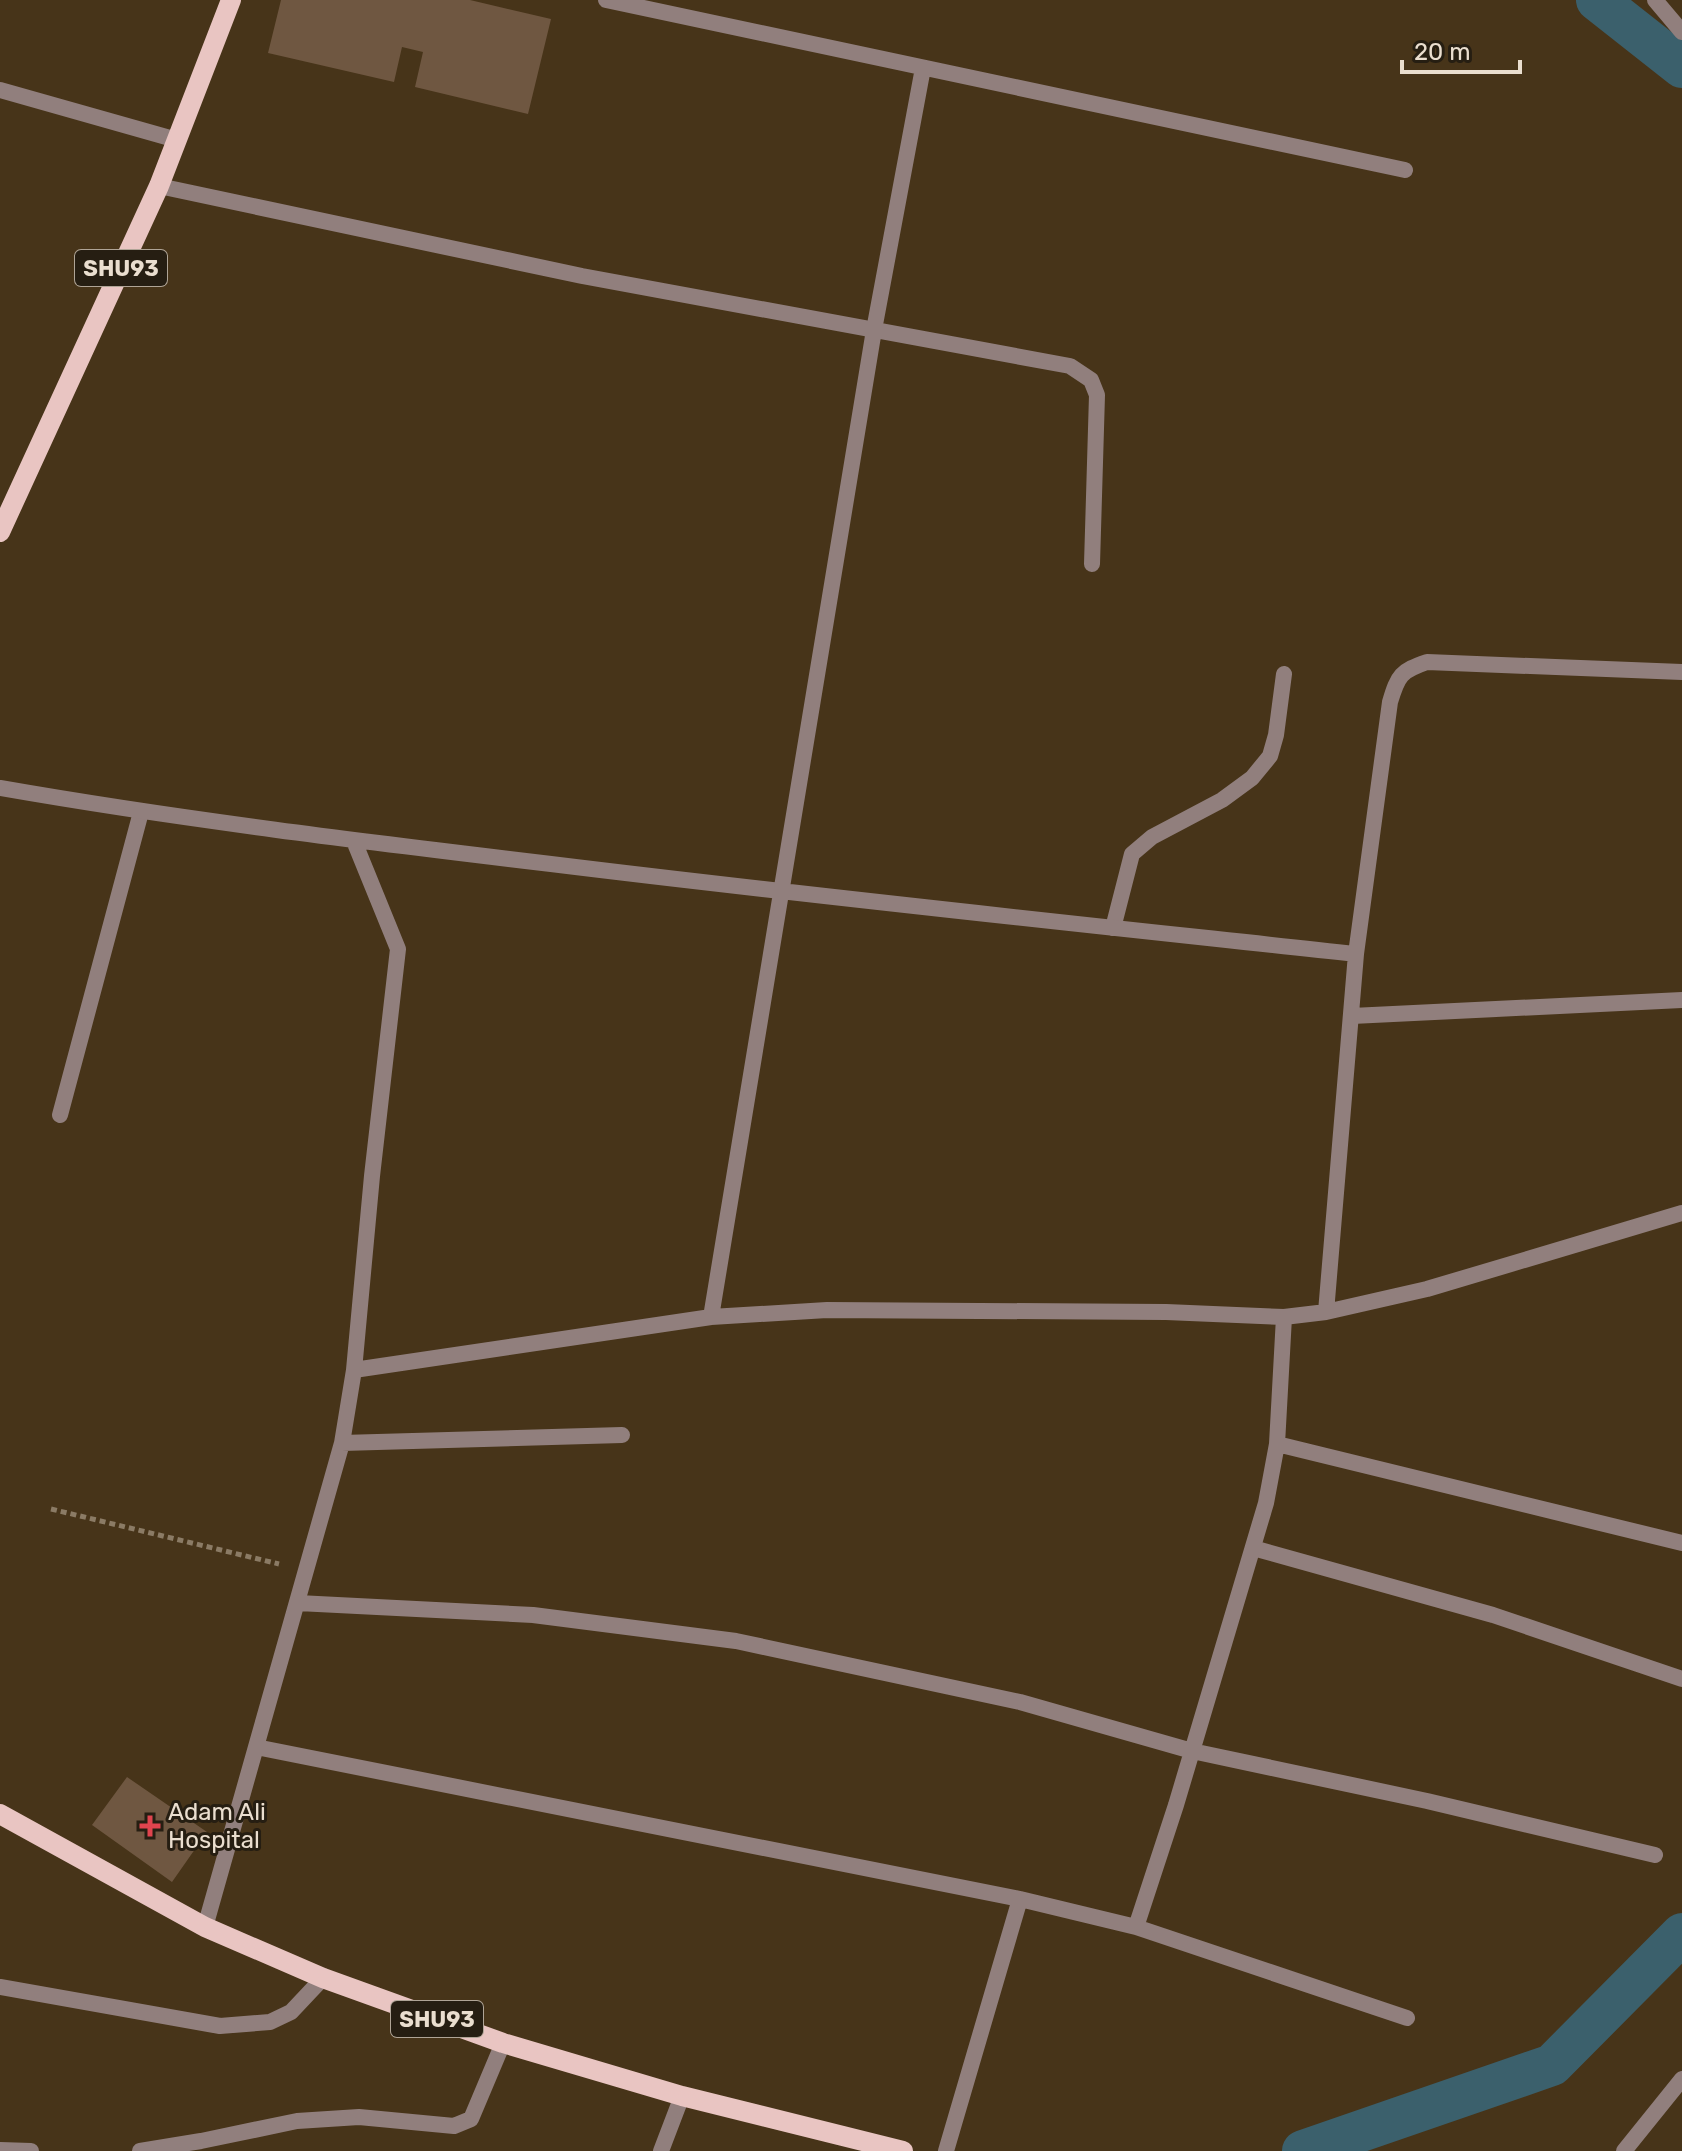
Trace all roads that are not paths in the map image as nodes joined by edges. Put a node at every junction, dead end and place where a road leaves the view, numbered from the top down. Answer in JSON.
{"nodes":[{"id":1,"x":231,"y":0,"type":"edge"},
{"id":2,"x":606,"y":0,"type":"edge"},
{"id":3,"x":1655,"y":0,"type":"edge"},
{"id":4,"x":1682,"y":32,"type":"edge"},
{"id":5,"x":923,"y":68,"type":"junction"},
{"id":6,"x":0,"y":90,"type":"edge"},
{"id":7,"x":177,"y":140,"type":"junction"},
{"id":8,"x":1405,"y":170,"type":"dead end"},
{"id":9,"x":159,"y":186,"type":"junction"},
{"id":10,"x":874,"y":330,"type":"junction"},
{"id":11,"x":0,"y":532,"type":"edge"},
{"id":12,"x":1092,"y":564,"type":"dead end"},
{"id":13,"x":1682,"y":672,"type":"edge"},
{"id":14,"x":1284,"y":674,"type":"dead end"},
{"id":15,"x":0,"y":788,"type":"edge"},
{"id":16,"x":141,"y":812,"type":"junction"},
{"id":17,"x":354,"y":841,"type":"junction"},
{"id":18,"x":780,"y":892,"type":"junction"},
{"id":19,"x":1113,"y":928,"type":"junction"},
{"id":20,"x":1356,"y":954,"type":"junction"},
{"id":21,"x":1682,"y":1000,"type":"edge"},
{"id":22,"x":1352,"y":1016,"type":"junction"},
{"id":23,"x":60,"y":1115,"type":"dead end"},
{"id":24,"x":1682,"y":1213,"type":"edge"},
{"id":25,"x":1326,"y":1312,"type":"junction"},
{"id":26,"x":711,"y":1317,"type":"junction"},
{"id":27,"x":1284,"y":1317,"type":"junction"},
{"id":28,"x":354,"y":1370,"type":"junction"},
{"id":29,"x":622,"y":1435,"type":"dead end"},
{"id":30,"x":342,"y":1443,"type":"junction"},
{"id":31,"x":1277,"y":1444,"type":"junction"},
{"id":32,"x":1682,"y":1543,"type":"edge"},
{"id":33,"x":1253,"y":1548,"type":"junction"},
{"id":34,"x":298,"y":1603,"type":"junction"},
{"id":35,"x":1682,"y":1679,"type":"edge"},
{"id":36,"x":256,"y":1747,"type":"junction"},
{"id":37,"x":1192,"y":1751,"type":"junction"},
{"id":38,"x":0,"y":1814,"type":"edge"},
{"id":39,"x":1655,"y":1855,"type":"dead end"},
{"id":40,"x":1020,"y":1899,"type":"junction"},
{"id":41,"x":205,"y":1927,"type":"junction"},
{"id":42,"x":1136,"y":1927,"type":"junction"},
{"id":43,"x":323,"y":1978,"type":"junction"},
{"id":44,"x":0,"y":1987,"type":"edge"},
{"id":45,"x":1407,"y":2018,"type":"dead end"},
{"id":46,"x":503,"y":2043,"type":"junction"},
{"id":47,"x":1682,"y":2079,"type":"edge"},
{"id":48,"x":682,"y":2096,"type":"junction"},
{"id":49,"x":0,"y":2150,"type":"edge"},
{"id":50,"x":31,"y":2151,"type":"edge"},
{"id":51,"x":140,"y":2151,"type":"edge"},
{"id":52,"x":661,"y":2151,"type":"edge"},
{"id":53,"x":903,"y":2151,"type":"edge"},
{"id":54,"x":946,"y":2151,"type":"edge"},
{"id":55,"x":1624,"y":2151,"type":"edge"}],
"edges":[{"from":1,"to":7,"type":"main road","number":"SHU93"},
{"from":2,"to":5,"type":"street"},
{"from":3,"to":4,"type":"street"},
{"from":5,"to":8,"type":"street"},
{"from":5,"to":10,"type":"street"},
{"from":6,"to":7,"type":"street"},
{"from":7,"to":9,"type":"main road","number":"SHU93"},
{"from":9,"to":10,"type":"street"},
{"from":9,"to":11,"type":"main road","number":"SHU93"},
{"from":10,"to":12,"type":"street"},
{"from":10,"to":18,"type":"street"},
{"from":13,"to":20,"type":"street"},
{"from":14,"to":19,"type":"street"},
{"from":15,"to":16,"type":"street"},
{"from":16,"to":17,"type":"street"},
{"from":16,"to":23,"type":"street"},
{"from":17,"to":18,"type":"street"},
{"from":17,"to":28,"type":"street"},
{"from":18,"to":19,"type":"street"},
{"from":18,"to":26,"type":"street"},
{"from":19,"to":20,"type":"street"},
{"from":20,"to":22,"type":"street"},
{"from":21,"to":22,"type":"street"},
{"from":22,"to":25,"type":"street"},
{"from":24,"to":25,"type":"street"},
{"from":25,"to":27,"type":"street"},
{"from":26,"to":27,"type":"street"},
{"from":26,"to":28,"type":"street"},
{"from":27,"to":31,"type":"street"},
{"from":28,"to":30,"type":"street"},
{"from":29,"to":30,"type":"street"},
{"from":30,"to":34,"type":"street"},
{"from":31,"to":32,"type":"street"},
{"from":31,"to":33,"type":"street"},
{"from":33,"to":35,"type":"street"},
{"from":33,"to":37,"type":"street"},
{"from":34,"to":36,"type":"street"},
{"from":34,"to":37,"type":"street"},
{"from":36,"to":40,"type":"street"},
{"from":36,"to":41,"type":"street"},
{"from":37,"to":39,"type":"street"},
{"from":37,"to":42,"type":"street"},
{"from":38,"to":41,"type":"main road","number":"SHU93"},
{"from":40,"to":42,"type":"street"},
{"from":40,"to":54,"type":"street"},
{"from":41,"to":43,"type":"main road","number":"SHU93"},
{"from":42,"to":45,"type":"street"},
{"from":43,"to":44,"type":"street"},
{"from":43,"to":46,"type":"main road","number":"SHU93"},
{"from":46,"to":48,"type":"main road","number":"SHU93"},
{"from":46,"to":51,"type":"street"},
{"from":47,"to":55,"type":"street"},
{"from":48,"to":52,"type":"street"},
{"from":48,"to":53,"type":"main road","number":"SHU93"},
{"from":49,"to":50,"type":"street"}]}
